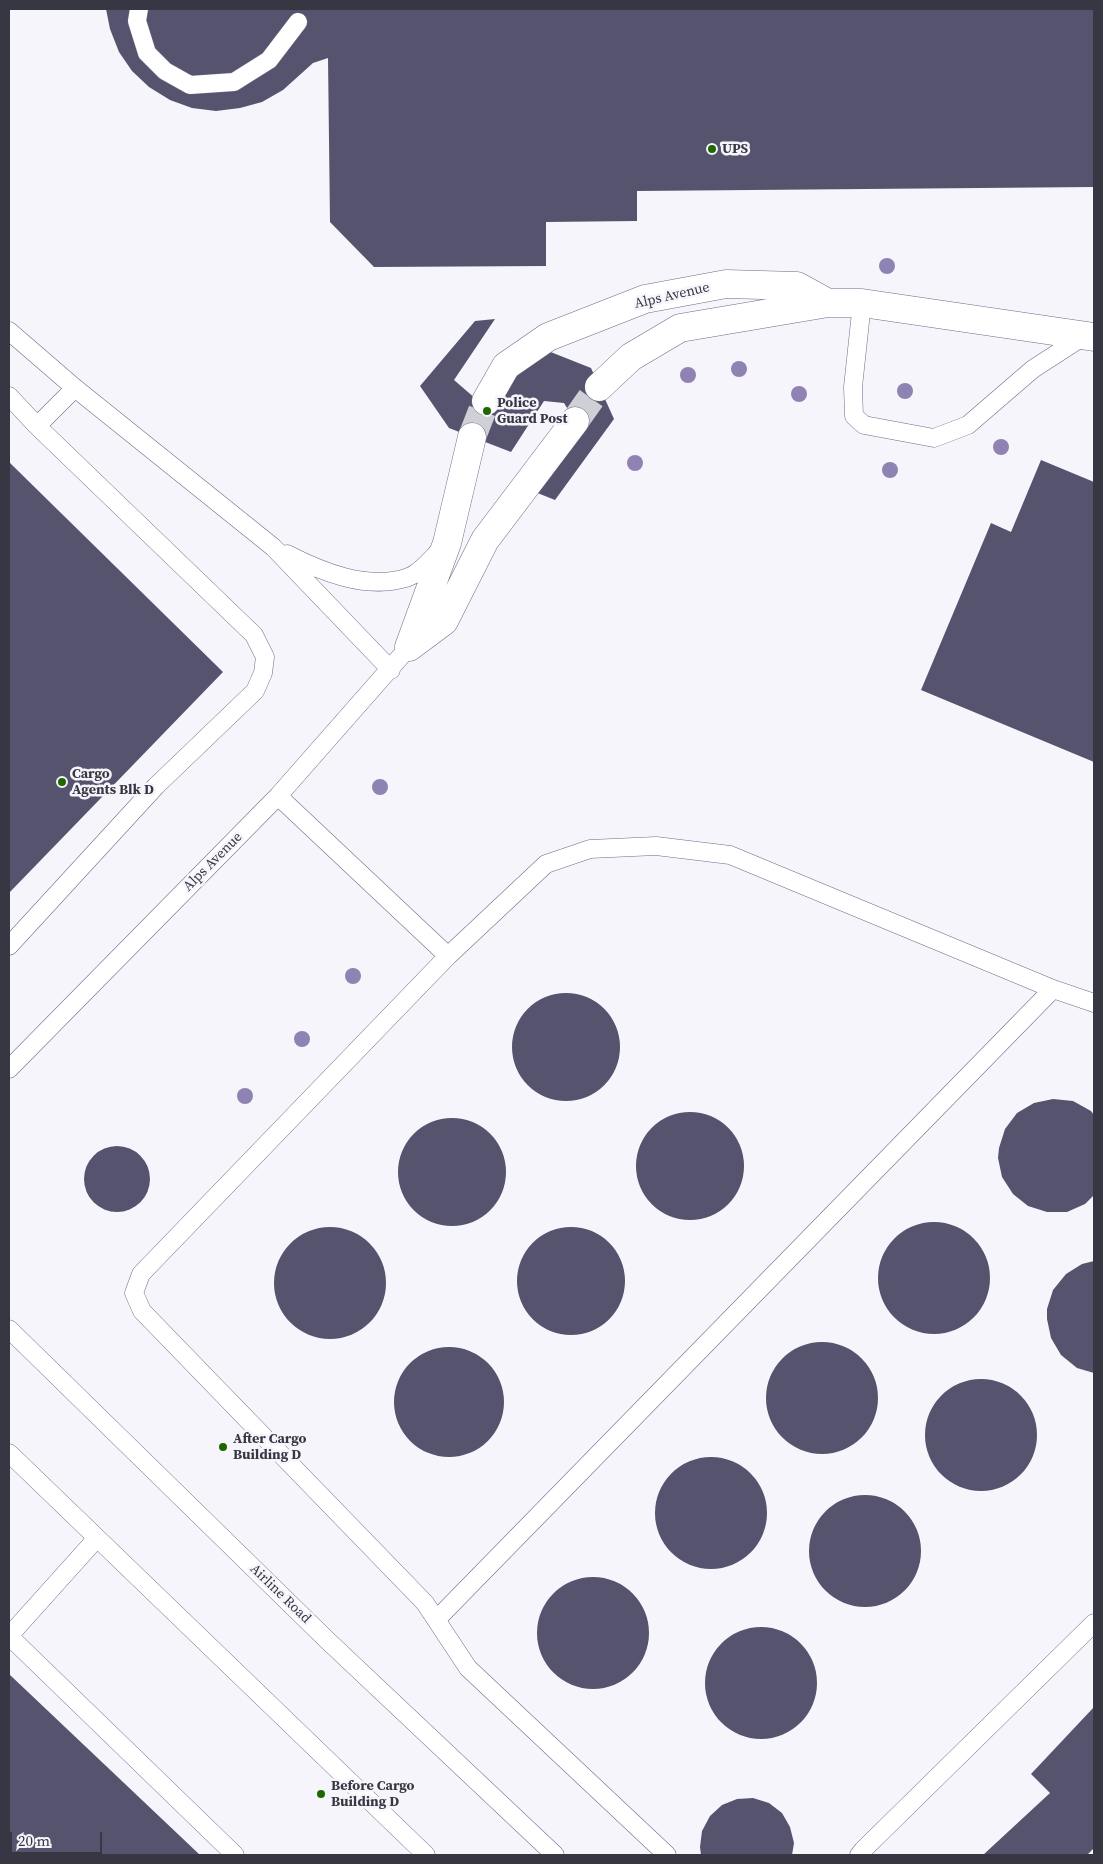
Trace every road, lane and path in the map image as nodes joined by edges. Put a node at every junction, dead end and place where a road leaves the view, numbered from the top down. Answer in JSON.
{"nodes":[{"id":1,"x":139,"y":9,"type":"edge"},
{"id":2,"x":298,"y":22,"type":"dead end"},
{"id":3,"x":828,"y":303,"type":"junction"},
{"id":4,"x":862,"y":303,"type":"junction"},
{"id":5,"x":9,"y":331,"type":"edge"},
{"id":6,"x":1089,"y":337,"type":"edge"},
{"id":7,"x":599,"y":387,"type":"tunnel mouth"},
{"id":8,"x":75,"y":388,"type":"junction"},
{"id":9,"x":9,"y":396,"type":"edge"},
{"id":10,"x":486,"y":401,"type":"tunnel mouth"},
{"id":11,"x":575,"y":421,"type":"tunnel mouth"},
{"id":12,"x":37,"y":426,"type":"junction"},
{"id":13,"x":472,"y":437,"type":"tunnel mouth"},
{"id":14,"x":447,"y":543,"type":"junction"},
{"id":15,"x":273,"y":547,"type":"junction"},
{"id":16,"x":409,"y":647,"type":"junction"},
{"id":17,"x":391,"y":670,"type":"junction"},
{"id":18,"x":278,"y":796,"type":"junction"},
{"id":19,"x":9,"y":946,"type":"edge"},
{"id":20,"x":448,"y":956,"type":"junction"},
{"id":21,"x":1053,"y":989,"type":"junction"},
{"id":22,"x":1094,"y":1003,"type":"edge"},
{"id":23,"x":14,"y":1064,"type":"edge"},
{"id":24,"x":9,"y":1080,"type":"edge"},
{"id":25,"x":9,"y":1329,"type":"edge"},
{"id":26,"x":9,"y":1453,"type":"edge"},
{"id":27,"x":97,"y":1538,"type":"junction"},
{"id":28,"x":436,"y":1620,"type":"junction"},
{"id":29,"x":1094,"y":1623,"type":"edge"},
{"id":30,"x":9,"y":1636,"type":"edge"},
{"id":31,"x":235,"y":1855,"type":"edge"},
{"id":32,"x":426,"y":1855,"type":"edge"},
{"id":33,"x":555,"y":1855,"type":"edge"},
{"id":34,"x":667,"y":1855,"type":"edge"},
{"id":35,"x":859,"y":1855,"type":"edge"}],
"edges":[{"from":1,"to":2,"type":"lane"},
{"from":3,"to":4,"type":"street","name":"Alps Avenue"},
{"from":3,"to":7,"type":"street","name":"Alps Avenue"},
{"from":3,"to":10,"type":"street","name":"Alps Avenue"},
{"from":4,"to":6,"type":"street","name":"Alps Avenue"},
{"from":4,"to":6,"type":"lane","name":"Alps Avenue"},
{"from":5,"to":8,"type":"lane"},
{"from":8,"to":12,"type":"lane"},
{"from":8,"to":15,"type":"lane"},
{"from":9,"to":12,"type":"lane"},
{"from":11,"to":16,"type":"street","name":"Alps Avenue"},
{"from":12,"to":19,"type":"lane"},
{"from":13,"to":14,"type":"street","name":"Alps Avenue"},
{"from":14,"to":15,"type":"lane"},
{"from":14,"to":16,"type":"street","name":"Alps Avenue"},
{"from":15,"to":17,"type":"lane"},
{"from":16,"to":17,"type":"lane","name":"Alps Avenue"},
{"from":17,"to":18,"type":"lane","name":"Alps Avenue"},
{"from":18,"to":20,"type":"lane"},
{"from":18,"to":23,"type":"lane","name":"Alps Avenue"},
{"from":20,"to":21,"type":"lane"},
{"from":20,"to":28,"type":"lane"},
{"from":21,"to":22,"type":"lane"},
{"from":21,"to":28,"type":"lane"},
{"from":23,"to":24,"type":"lane"},
{"from":25,"to":33,"type":"lane","name":"Airline Road"},
{"from":26,"to":27,"type":"lane"},
{"from":27,"to":30,"type":"lane"},
{"from":27,"to":32,"type":"lane"},
{"from":28,"to":34,"type":"lane"},
{"from":29,"to":35,"type":"lane"},
{"from":30,"to":31,"type":"lane"}]}
